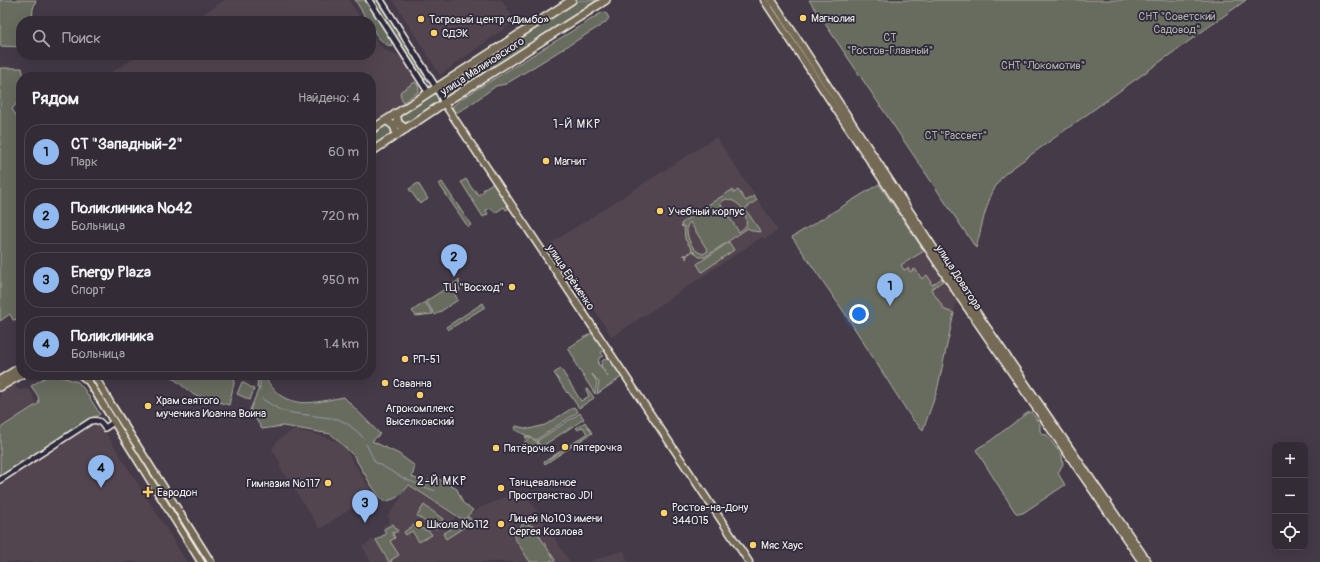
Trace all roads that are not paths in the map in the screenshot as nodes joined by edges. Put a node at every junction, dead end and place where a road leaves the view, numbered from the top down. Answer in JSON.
{"nodes":[{"id":1,"x":369,"y":0,"type":"edge"},
{"id":2,"x":381,"y":0,"type":"edge"},
{"id":3,"x":572,"y":0,"type":"edge"},
{"id":4,"x":606,"y":0,"type":"edge"},
{"id":5,"x":764,"y":0,"type":"edge"},
{"id":6,"x":772,"y":0,"type":"edge"},
{"id":7,"x":430,"y":76,"type":"junction"},
{"id":8,"x":421,"y":82,"type":"junction"},
{"id":9,"x":436,"y":87,"type":"junction"},
{"id":10,"x":428,"y":92,"type":"junction"},
{"id":11,"x":444,"y":103,"type":"junction"},
{"id":12,"x":396,"y":113,"type":"junction"},
{"id":13,"x":386,"y":120,"type":"junction"},
{"id":14,"x":376,"y":127,"type":"edge"},
{"id":15,"x":406,"y":128,"type":"junction"},
{"id":16,"x":397,"y":135,"type":"junction"},
{"id":17,"x":376,"y":149,"type":"edge"},
{"id":18,"x":16,"y":371,"type":"edge"},
{"id":19,"x":16,"y":378,"type":"edge"},
{"id":20,"x":0,"y":380,"type":"edge"},
{"id":21,"x":87,"y":380,"type":"edge"},
{"id":22,"x":96,"y":380,"type":"edge"},
{"id":23,"x":0,"y":387,"type":"edge"},
{"id":24,"x":114,"y":422,"type":"junction"},
{"id":25,"x":145,"y":459,"type":"junction"},
{"id":26,"x":138,"y":463,"type":"junction"},
{"id":27,"x":151,"y":468,"type":"junction"},
{"id":28,"x":145,"y":473,"type":"junction"},
{"id":29,"x":0,"y":480,"type":"edge"},
{"id":30,"x":201,"y":562,"type":"edge"},
{"id":31,"x":211,"y":562,"type":"edge"},
{"id":32,"x":749,"y":562,"type":"edge"},
{"id":33,"x":1142,"y":562,"type":"edge"},
{"id":34,"x":1148,"y":562,"type":"edge"}],
"edges":[{"from":1,"to":8,"type":"street"},
{"from":2,"to":7,"type":"street","name":"улица Ерёменко"},
{"from":3,"to":9,"type":"highway","name":"улица Малиновского"},
{"from":4,"to":11,"type":"highway","name":"улица Малиновского"},
{"from":5,"to":33,"type":"main road","name":"улица Доватора"},
{"from":6,"to":34,"type":"main road","name":"улица Доватора"},
{"from":7,"to":8,"type":"street"},
{"from":7,"to":9,"type":"street","name":"улица Ерёменко"},
{"from":8,"to":10,"type":"street"},
{"from":9,"to":10,"type":"highway","name":"улица Малиновского"},
{"from":9,"to":11,"type":"street","name":"улица Ерёменко"},
{"from":10,"to":12,"type":"highway","name":"улица Малиновского"},
{"from":11,"to":15,"type":"highway","name":"улица Малиновского"},
{"from":11,"to":32,"type":"main road","name":"улица Ерёменко"},
{"from":12,"to":13,"type":"highway","name":"улица Малиновского"},
{"from":12,"to":15,"type":"highway"},
{"from":13,"to":14,"type":"highway","name":"улица Малиновского"},
{"from":13,"to":16,"type":"highway"},
{"from":15,"to":16,"type":"highway","name":"улица Малиновского"},
{"from":16,"to":17,"type":"highway","name":"улица Малиновского"},
{"from":18,"to":20,"type":"highway"},
{"from":19,"to":23,"type":"highway"},
{"from":21,"to":24,"type":"main road"},
{"from":22,"to":25,"type":"main road"},
{"from":24,"to":26,"type":"main road"},
{"from":24,"to":29,"type":"street"},
{"from":25,"to":26,"type":"main road"},
{"from":25,"to":27,"type":"main road"},
{"from":26,"to":28,"type":"main road"},
{"from":27,"to":28,"type":"main road"},
{"from":27,"to":31,"type":"main road"},
{"from":28,"to":30,"type":"main road"}]}
